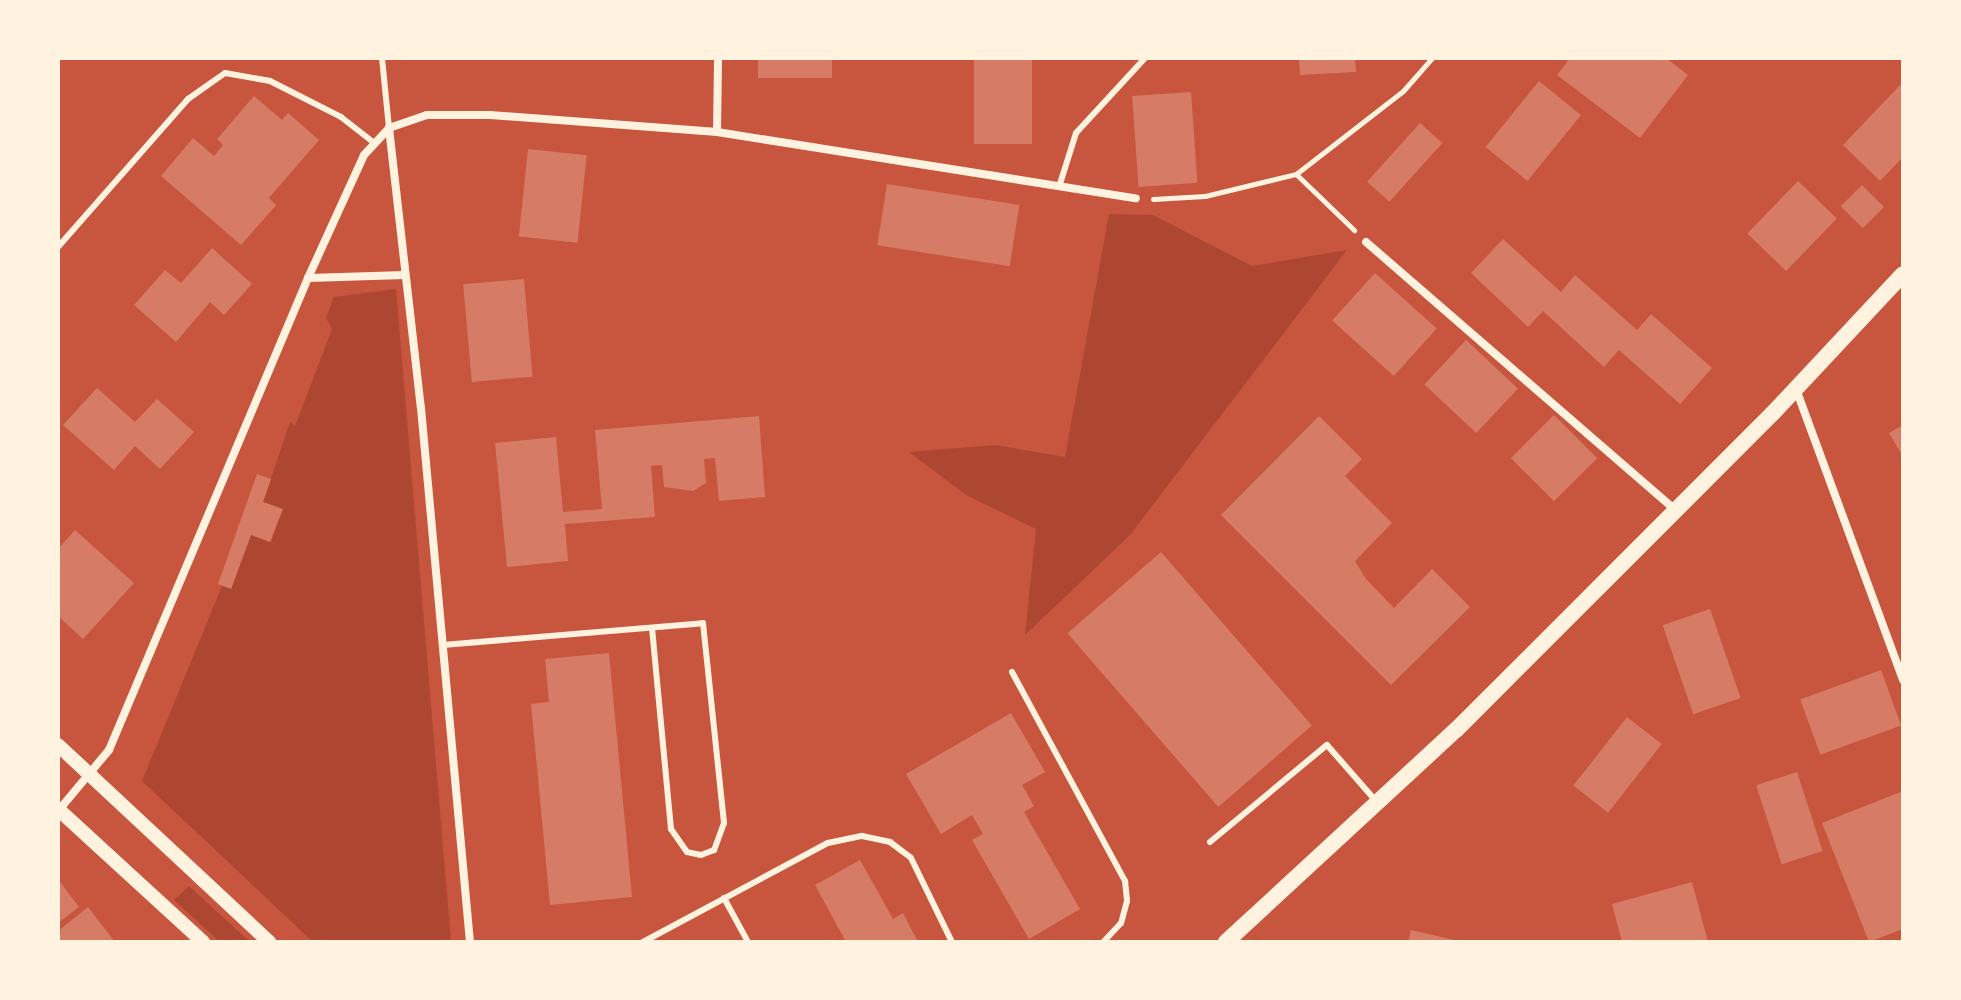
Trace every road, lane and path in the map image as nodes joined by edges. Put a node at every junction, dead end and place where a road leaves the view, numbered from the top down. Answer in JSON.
{"nodes":[{"id":1,"x":382,"y":58,"type":"edge"},
{"id":2,"x":718,"y":58,"type":"edge"},
{"id":3,"x":1145,"y":58,"type":"edge"},
{"id":4,"x":1432,"y":58,"type":"edge"},
{"id":5,"x":389,"y":128,"type":"junction"},
{"id":6,"x":717,"y":132,"type":"junction"},
{"id":7,"x":372,"y":141,"type":"junction"},
{"id":8,"x":1296,"y":174,"type":"junction"},
{"id":9,"x":1059,"y":187,"type":"junction"},
{"id":10,"x":1136,"y":198,"type":"joint"},
{"id":11,"x":1366,"y":242,"type":"joint"},
{"id":12,"x":58,"y":247,"type":"edge"},
{"id":13,"x":1903,"y":274,"type":"edge"},
{"id":14,"x":405,"y":275,"type":"junction"},
{"id":15,"x":308,"y":278,"type":"junction"},
{"id":16,"x":1796,"y":389,"type":"junction"},
{"id":17,"x":1676,"y":511,"type":"junction"},
{"id":18,"x":652,"y":628,"type":"junction"},
{"id":19,"x":443,"y":645,"type":"junction"},
{"id":20,"x":1012,"y":672,"type":"dead end"},
{"id":21,"x":1903,"y":680,"type":"edge"},
{"id":22,"x":58,"y":745,"type":"edge"},
{"id":23,"x":92,"y":776,"type":"junction"},
{"id":24,"x":1378,"y":803,"type":"junction"},
{"id":25,"x":58,"y":810,"type":"edge"},
{"id":26,"x":1210,"y":842,"type":"dead end"},
{"id":27,"x":724,"y":898,"type":"junction"},
{"id":28,"x":203,"y":942,"type":"edge"},
{"id":29,"x":269,"y":942,"type":"edge"},
{"id":30,"x":470,"y":942,"type":"edge"},
{"id":31,"x":643,"y":942,"type":"edge"},
{"id":32,"x":748,"y":942,"type":"edge"},
{"id":33,"x":952,"y":942,"type":"edge"},
{"id":34,"x":1103,"y":942,"type":"edge"},
{"id":35,"x":1226,"y":942,"type":"edge"}],
"edges":[{"from":1,"to":5,"type":"lane"},
{"from":2,"to":6,"type":"street"},
{"from":3,"to":9,"type":"lane"},
{"from":4,"to":8,"type":"path"},
{"from":5,"to":6,"type":"street"},
{"from":5,"to":7,"type":"street"},
{"from":5,"to":14,"type":"street"},
{"from":6,"to":9,"type":"street"},
{"from":7,"to":12,"type":"lane"},
{"from":7,"to":15,"type":"street"},
{"from":8,"to":10,"type":"path"},
{"from":8,"to":11,"type":"path"},
{"from":9,"to":10,"type":"street"},
{"from":11,"to":17,"type":"street"},
{"from":13,"to":16,"type":"main road"},
{"from":14,"to":15,"type":"street"},
{"from":14,"to":19,"type":"street"},
{"from":15,"to":23,"type":"street"},
{"from":16,"to":17,"type":"main road"},
{"from":16,"to":21,"type":"street"},
{"from":17,"to":24,"type":"main road"},
{"from":18,"to":18,"type":"lane"},
{"from":18,"to":19,"type":"lane"},
{"from":19,"to":30,"type":"street"},
{"from":20,"to":34,"type":"lane"},
{"from":22,"to":23,"type":"street"},
{"from":23,"to":25,"type":"street"},
{"from":23,"to":29,"type":"street"},
{"from":24,"to":26,"type":"lane"},
{"from":24,"to":35,"type":"main road"},
{"from":25,"to":28,"type":"street"},
{"from":27,"to":31,"type":"lane"},
{"from":27,"to":32,"type":"lane"},
{"from":27,"to":33,"type":"lane"}]}
